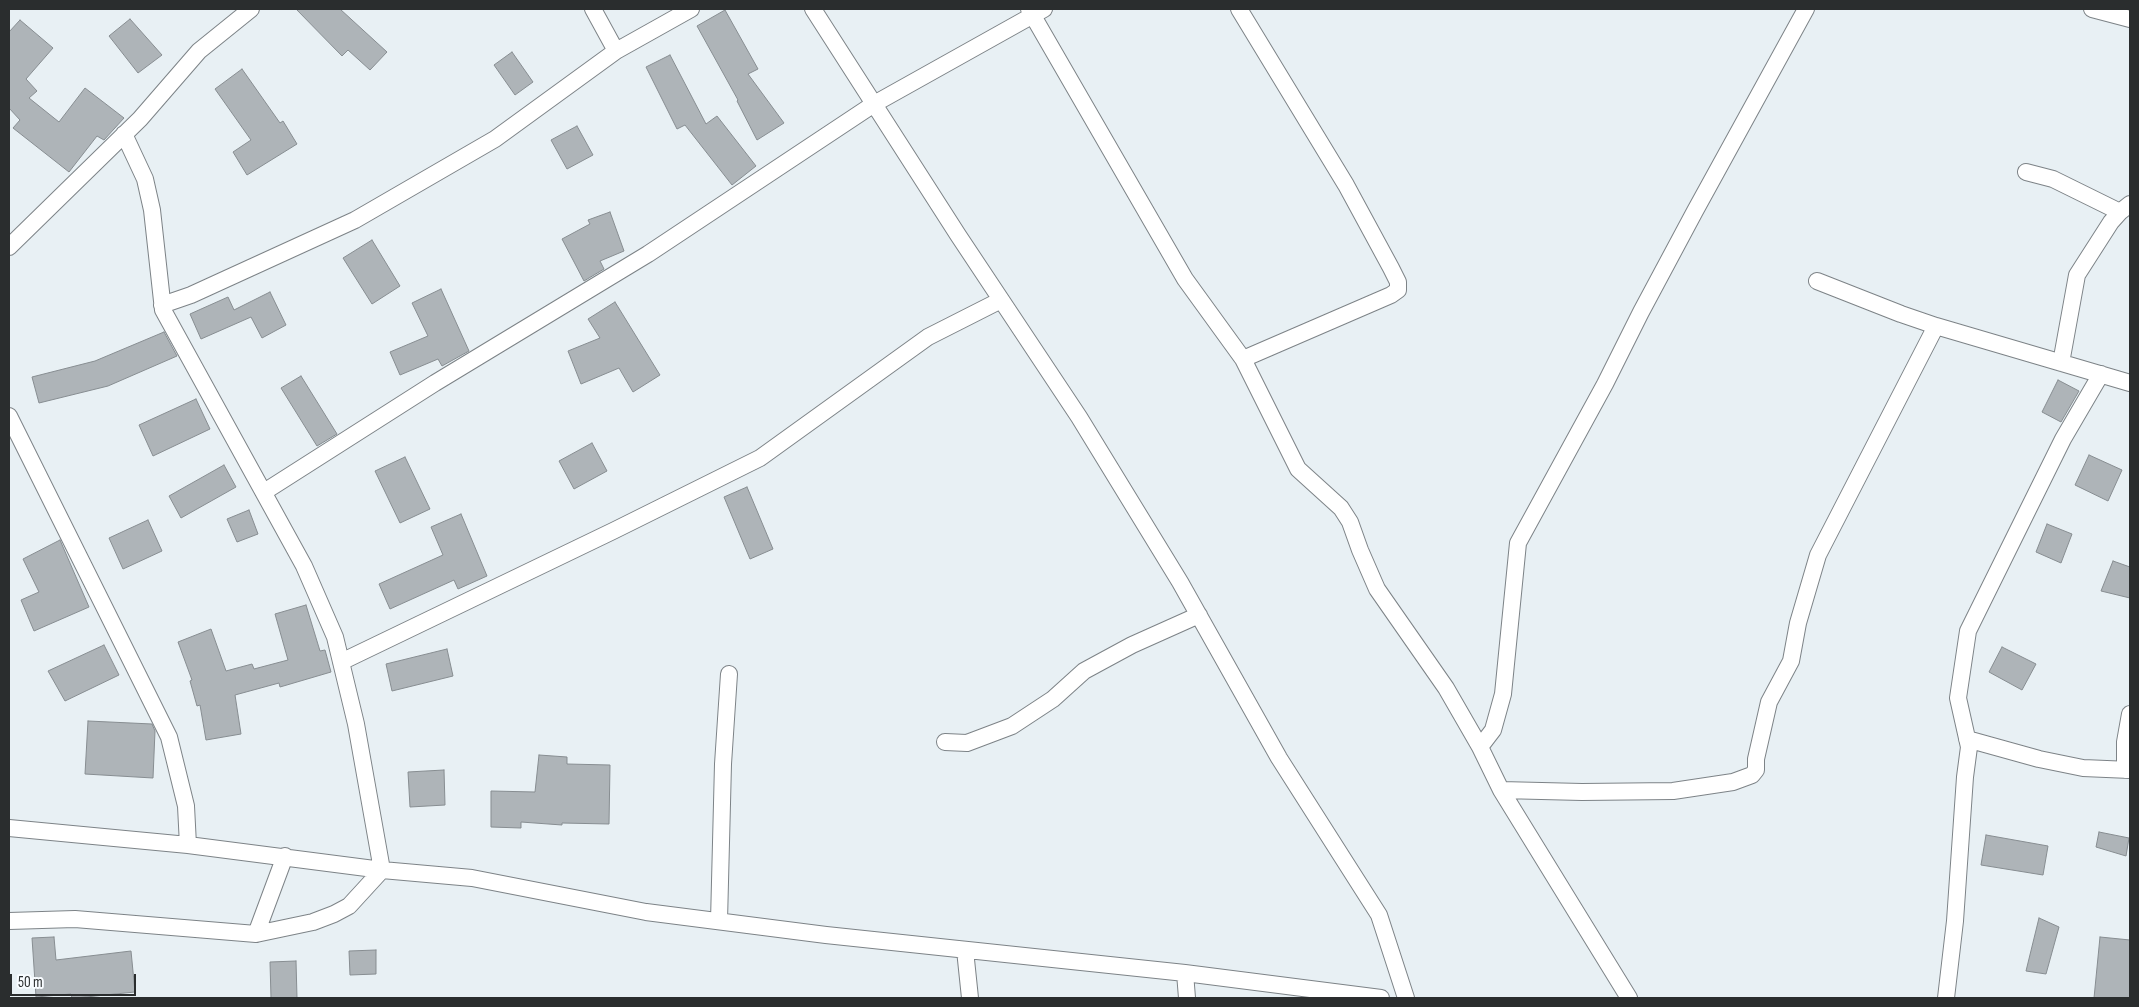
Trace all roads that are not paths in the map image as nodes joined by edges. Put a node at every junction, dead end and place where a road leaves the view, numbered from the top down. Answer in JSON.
{"nodes":[{"id":1,"x":251,"y":9,"type":"edge"},
{"id":2,"x":593,"y":9,"type":"edge"},
{"id":3,"x":691,"y":9,"type":"edge"},
{"id":4,"x":813,"y":9,"type":"edge"},
{"id":5,"x":1239,"y":9,"type":"edge"},
{"id":6,"x":1806,"y":9,"type":"edge"},
{"id":7,"x":2092,"y":9,"type":"edge"},
{"id":8,"x":1036,"y":11,"type":"edge"},
{"id":9,"x":2130,"y":19,"type":"edge"},
{"id":10,"x":616,"y":51,"type":"junction"},
{"id":11,"x":874,"y":104,"type":"junction"},
{"id":12,"x":124,"y":134,"type":"junction"},
{"id":13,"x":2026,"y":172,"type":"dead end"},
{"id":14,"x":2125,"y":208,"type":"edge"},
{"id":15,"x":9,"y":247,"type":"edge"},
{"id":16,"x":1817,"y":281,"type":"dead end"},
{"id":17,"x":1001,"y":300,"type":"junction"},
{"id":18,"x":162,"y":305,"type":"junction"},
{"id":19,"x":1936,"y":326,"type":"junction"},
{"id":20,"x":1244,"y":360,"type":"junction"},
{"id":21,"x":2061,"y":363,"type":"junction"},
{"id":22,"x":2101,"y":374,"type":"junction"},
{"id":23,"x":2130,"y":383,"type":"edge"},
{"id":24,"x":9,"y":416,"type":"edge"},
{"id":25,"x":264,"y":492,"type":"junction"},
{"id":26,"x":1199,"y":615,"type":"junction"},
{"id":27,"x":341,"y":662,"type":"junction"},
{"id":28,"x":729,"y":674,"type":"dead end"},
{"id":29,"x":2130,"y":714,"type":"edge"},
{"id":30,"x":1967,"y":739,"type":"junction"},
{"id":31,"x":945,"y":742,"type":"dead end"},
{"id":32,"x":1480,"y":747,"type":"junction"},
{"id":33,"x":2128,"y":770,"type":"edge"},
{"id":34,"x":1501,"y":790,"type":"junction"},
{"id":35,"x":9,"y":828,"type":"edge"},
{"id":36,"x":188,"y":845,"type":"junction"},
{"id":37,"x":285,"y":856,"type":"junction"},
{"id":38,"x":382,"y":870,"type":"junction"},
{"id":39,"x":9,"y":921,"type":"edge"},
{"id":40,"x":719,"y":922,"type":"junction"},
{"id":41,"x":256,"y":934,"type":"junction"},
{"id":42,"x":965,"y":950,"type":"junction"},
{"id":43,"x":1186,"y":973,"type":"junction"},
{"id":44,"x":970,"y":998,"type":"edge"},
{"id":45,"x":1187,"y":998,"type":"edge"},
{"id":46,"x":1382,"y":998,"type":"edge"},
{"id":47,"x":1406,"y":998,"type":"edge"},
{"id":48,"x":1629,"y":998,"type":"edge"},
{"id":49,"x":1946,"y":998,"type":"edge"}],
"edges":[{"from":1,"to":12,"type":"street"},
{"from":2,"to":10,"type":"street"},
{"from":3,"to":10,"type":"street"},
{"from":4,"to":11,"type":"street"},
{"from":5,"to":20,"type":"street"},
{"from":6,"to":32,"type":"street"},
{"from":7,"to":9,"type":"street"},
{"from":8,"to":11,"type":"street"},
{"from":8,"to":20,"type":"street"},
{"from":10,"to":18,"type":"street"},
{"from":11,"to":17,"type":"street"},
{"from":11,"to":25,"type":"street"},
{"from":12,"to":15,"type":"street"},
{"from":12,"to":18,"type":"street"},
{"from":13,"to":14,"type":"street"},
{"from":14,"to":21,"type":"street"},
{"from":16,"to":19,"type":"street"},
{"from":17,"to":26,"type":"street"},
{"from":17,"to":27,"type":"street"},
{"from":18,"to":25,"type":"street"},
{"from":19,"to":21,"type":"street"},
{"from":19,"to":34,"type":"street"},
{"from":20,"to":32,"type":"street"},
{"from":21,"to":22,"type":"street"},
{"from":22,"to":23,"type":"street"},
{"from":22,"to":30,"type":"street"},
{"from":24,"to":36,"type":"street"},
{"from":25,"to":27,"type":"street"},
{"from":26,"to":31,"type":"street"},
{"from":26,"to":47,"type":"street"},
{"from":27,"to":38,"type":"street"},
{"from":28,"to":40,"type":"street"},
{"from":29,"to":33,"type":"street"},
{"from":30,"to":33,"type":"street"},
{"from":30,"to":49,"type":"street"},
{"from":32,"to":34,"type":"street"},
{"from":34,"to":48,"type":"street"},
{"from":35,"to":36,"type":"street"},
{"from":36,"to":37,"type":"street"},
{"from":37,"to":38,"type":"street"},
{"from":37,"to":41,"type":"street"},
{"from":38,"to":40,"type":"street"},
{"from":38,"to":41,"type":"street"},
{"from":39,"to":41,"type":"street"},
{"from":40,"to":42,"type":"street"},
{"from":42,"to":43,"type":"street"},
{"from":42,"to":44,"type":"street"},
{"from":43,"to":45,"type":"street"},
{"from":43,"to":46,"type":"street"}]}
